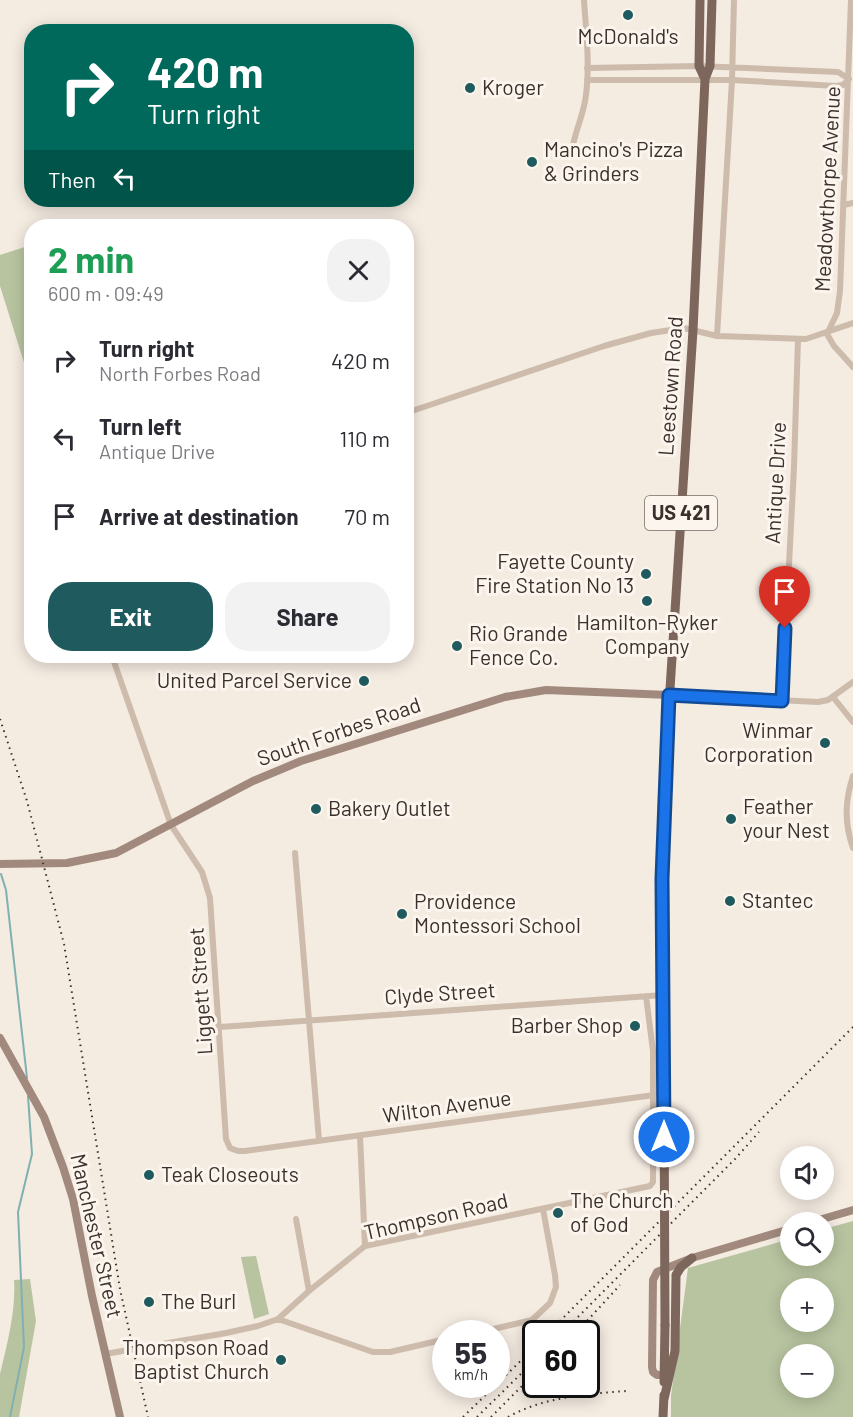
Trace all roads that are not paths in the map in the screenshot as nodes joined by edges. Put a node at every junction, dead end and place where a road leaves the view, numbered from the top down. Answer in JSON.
{"nodes":[{"id":1,"x":584,"y":0,"type":"edge"},
{"id":2,"x":700,"y":0,"type":"edge"},
{"id":3,"x":712,"y":0,"type":"edge"},
{"id":4,"x":734,"y":0,"type":"edge"},
{"id":5,"x":851,"y":0,"type":"edge"},
{"id":6,"x":699,"y":66,"type":"junction"},
{"id":7,"x":710,"y":66,"type":"junction"},
{"id":8,"x":732,"y":66,"type":"junction"},
{"id":9,"x":587,"y":68,"type":"junction"},
{"id":10,"x":851,"y":79,"type":"edge"},
{"id":11,"x":587,"y":80,"type":"junction"},
{"id":12,"x":705,"y":80,"type":"junction"},
{"id":13,"x":732,"y":80,"type":"junction"},
{"id":14,"x":572,"y":150,"type":"dead end"},
{"id":15,"x":853,"y":203,"type":"edge"},
{"id":16,"x":844,"y":205,"type":"junction"},
{"id":17,"x":853,"y":323,"type":"edge"},
{"id":18,"x":693,"y":330,"type":"junction"},
{"id":19,"x":828,"y":330,"type":"junction"},
{"id":20,"x":717,"y":336,"type":"junction"},
{"id":21,"x":798,"y":339,"type":"junction"},
{"id":22,"x":853,"y":367,"type":"edge"},
{"id":23,"x":414,"y":410,"type":"edge"},
{"id":24,"x":114,"y":663,"type":"edge"},
{"id":25,"x":853,"y":682,"type":"edge"},
{"id":26,"x":669,"y":695,"type":"junction"},
{"id":27,"x":833,"y":697,"type":"junction"},
{"id":28,"x":782,"y":701,"type":"junction"},
{"id":29,"x":853,"y":722,"type":"edge"},
{"id":30,"x":853,"y":776,"type":"edge"},
{"id":31,"x":171,"y":825,"type":"junction"},
{"id":32,"x":853,"y":848,"type":"edge"},
{"id":33,"x":295,"y":853,"type":"dead end"},
{"id":34,"x":0,"y":864,"type":"edge"},
{"id":35,"x":663,"y":995,"type":"junction"},
{"id":36,"x":646,"y":996,"type":"junction"},
{"id":37,"x":309,"y":1020,"type":"junction"},
{"id":38,"x":220,"y":1027,"type":"junction"},
{"id":39,"x":0,"y":1038,"type":"edge"},
{"id":40,"x":654,"y":1095,"type":"junction"},
{"id":41,"x":360,"y":1136,"type":"junction"},
{"id":42,"x":319,"y":1140,"type":"junction"},
{"id":43,"x":245,"y":1151,"type":"joint"},
{"id":44,"x":543,"y":1209,"type":"junction"},
{"id":45,"x":853,"y":1210,"type":"edge"},
{"id":46,"x":834,"y":1216,"type":"edge"},
{"id":47,"x":296,"y":1219,"type":"dead end"},
{"id":48,"x":780,"y":1232,"type":"edge"},
{"id":49,"x":365,"y":1246,"type":"junction"},
{"id":50,"x":692,"y":1258,"type":"junction"},
{"id":51,"x":309,"y":1292,"type":"junction"},
{"id":52,"x":278,"y":1319,"type":"junction"},
{"id":53,"x":510,"y":1325,"type":"edge"},
{"id":54,"x":432,"y":1342,"type":"edge"},
{"id":55,"x":105,"y":1354,"type":"junction"},
{"id":56,"x":664,"y":1375,"type":"junction"},
{"id":57,"x":664,"y":1399,"type":"junction"},
{"id":58,"x":120,"y":1417,"type":"edge"},
{"id":59,"x":663,"y":1417,"type":"edge"}],
"edges":[{"from":1,"to":9,"type":"street"},
{"from":2,"to":6,"type":"main road","name":"Leestown Road","number":"US 421"},
{"from":3,"to":7,"type":"main road","name":"Leestown Road","number":"US 421"},
{"from":4,"to":8,"type":"street"},
{"from":5,"to":10,"type":"street","name":"Meadowthorpe Avenue"},
{"from":6,"to":7,"type":"street"},
{"from":6,"to":9,"type":"street"},
{"from":6,"to":12,"type":"main road","name":"Leestown Road","number":"US 421"},
{"from":7,"to":8,"type":"street"},
{"from":7,"to":12,"type":"main road","name":"Leestown Road","number":"US 421"},
{"from":8,"to":10,"type":"street"},
{"from":8,"to":13,"type":"street"},
{"from":9,"to":11,"type":"street"},
{"from":10,"to":13,"type":"street"},
{"from":10,"to":16,"type":"street","name":"Meadowthorpe Avenue"},
{"from":11,"to":12,"type":"street"},
{"from":11,"to":14,"type":"street"},
{"from":12,"to":13,"type":"street"},
{"from":12,"to":18,"type":"main road","name":"Leestown Road","number":"US 421"},
{"from":13,"to":20,"type":"street"},
{"from":15,"to":16,"type":"street"},
{"from":16,"to":19,"type":"street","name":"Meadowthorpe Avenue"},
{"from":17,"to":19,"type":"street"},
{"from":18,"to":20,"type":"street"},
{"from":18,"to":23,"type":"street"},
{"from":18,"to":26,"type":"main road","name":"Leestown Road","number":"US 421"},
{"from":19,"to":21,"type":"street"},
{"from":19,"to":22,"type":"street"},
{"from":20,"to":21,"type":"street"},
{"from":21,"to":28,"type":"street","name":"Antique Drive"},
{"from":24,"to":31,"type":"street","name":"Liggett Street"},
{"from":25,"to":27,"type":"street"},
{"from":26,"to":28,"type":"street"},
{"from":26,"to":31,"type":"main road","name":"South Forbes Road"},
{"from":26,"to":35,"type":"main road","number":"US 421"},
{"from":27,"to":28,"type":"street"},
{"from":27,"to":29,"type":"street"},
{"from":30,"to":32,"type":"street"},
{"from":31,"to":34,"type":"main road","name":"South Forbes Road"},
{"from":31,"to":38,"type":"street","name":"Liggett Street"},
{"from":33,"to":37,"type":"street"},
{"from":35,"to":36,"type":"street","name":"Clyde Street"},
{"from":35,"to":56,"type":"main road","number":"US 421","bridge":true},
{"from":36,"to":37,"type":"street","name":"Clyde Street"},
{"from":36,"to":40,"type":"street"},
{"from":37,"to":38,"type":"street","name":"Clyde Street"},
{"from":37,"to":42,"type":"street"},
{"from":38,"to":43,"type":"street","name":"Liggett Street"},
{"from":39,"to":55,"type":"main road","name":"Manchester Street"},
{"from":40,"to":41,"type":"street","name":"Wilton Avenue"},
{"from":40,"to":44,"type":"street","name":"Thompson Road"},
{"from":41,"to":42,"type":"street","name":"Wilton Avenue"},
{"from":41,"to":49,"type":"street"},
{"from":42,"to":43,"type":"street","name":"Wilton Avenue"},
{"from":44,"to":49,"type":"street","name":"Thompson Road"},
{"from":44,"to":53,"type":"street"},
{"from":45,"to":46,"type":"main road"},
{"from":47,"to":51,"type":"street"},
{"from":48,"to":50,"type":"main road"},
{"from":49,"to":51,"type":"street","name":"Thompson Road"},
{"from":50,"to":56,"type":"main road"},
{"from":50,"to":57,"type":"main road"},
{"from":51,"to":52,"type":"street","name":"Thompson Road"},
{"from":52,"to":54,"type":"street"},
{"from":52,"to":55,"type":"street","name":"Thompson Road"},
{"from":55,"to":58,"type":"main road","name":"Manchester Street"},
{"from":56,"to":57,"type":"main road","number":"US 421"},
{"from":57,"to":59,"type":"main road","number":"US 421"}]}
